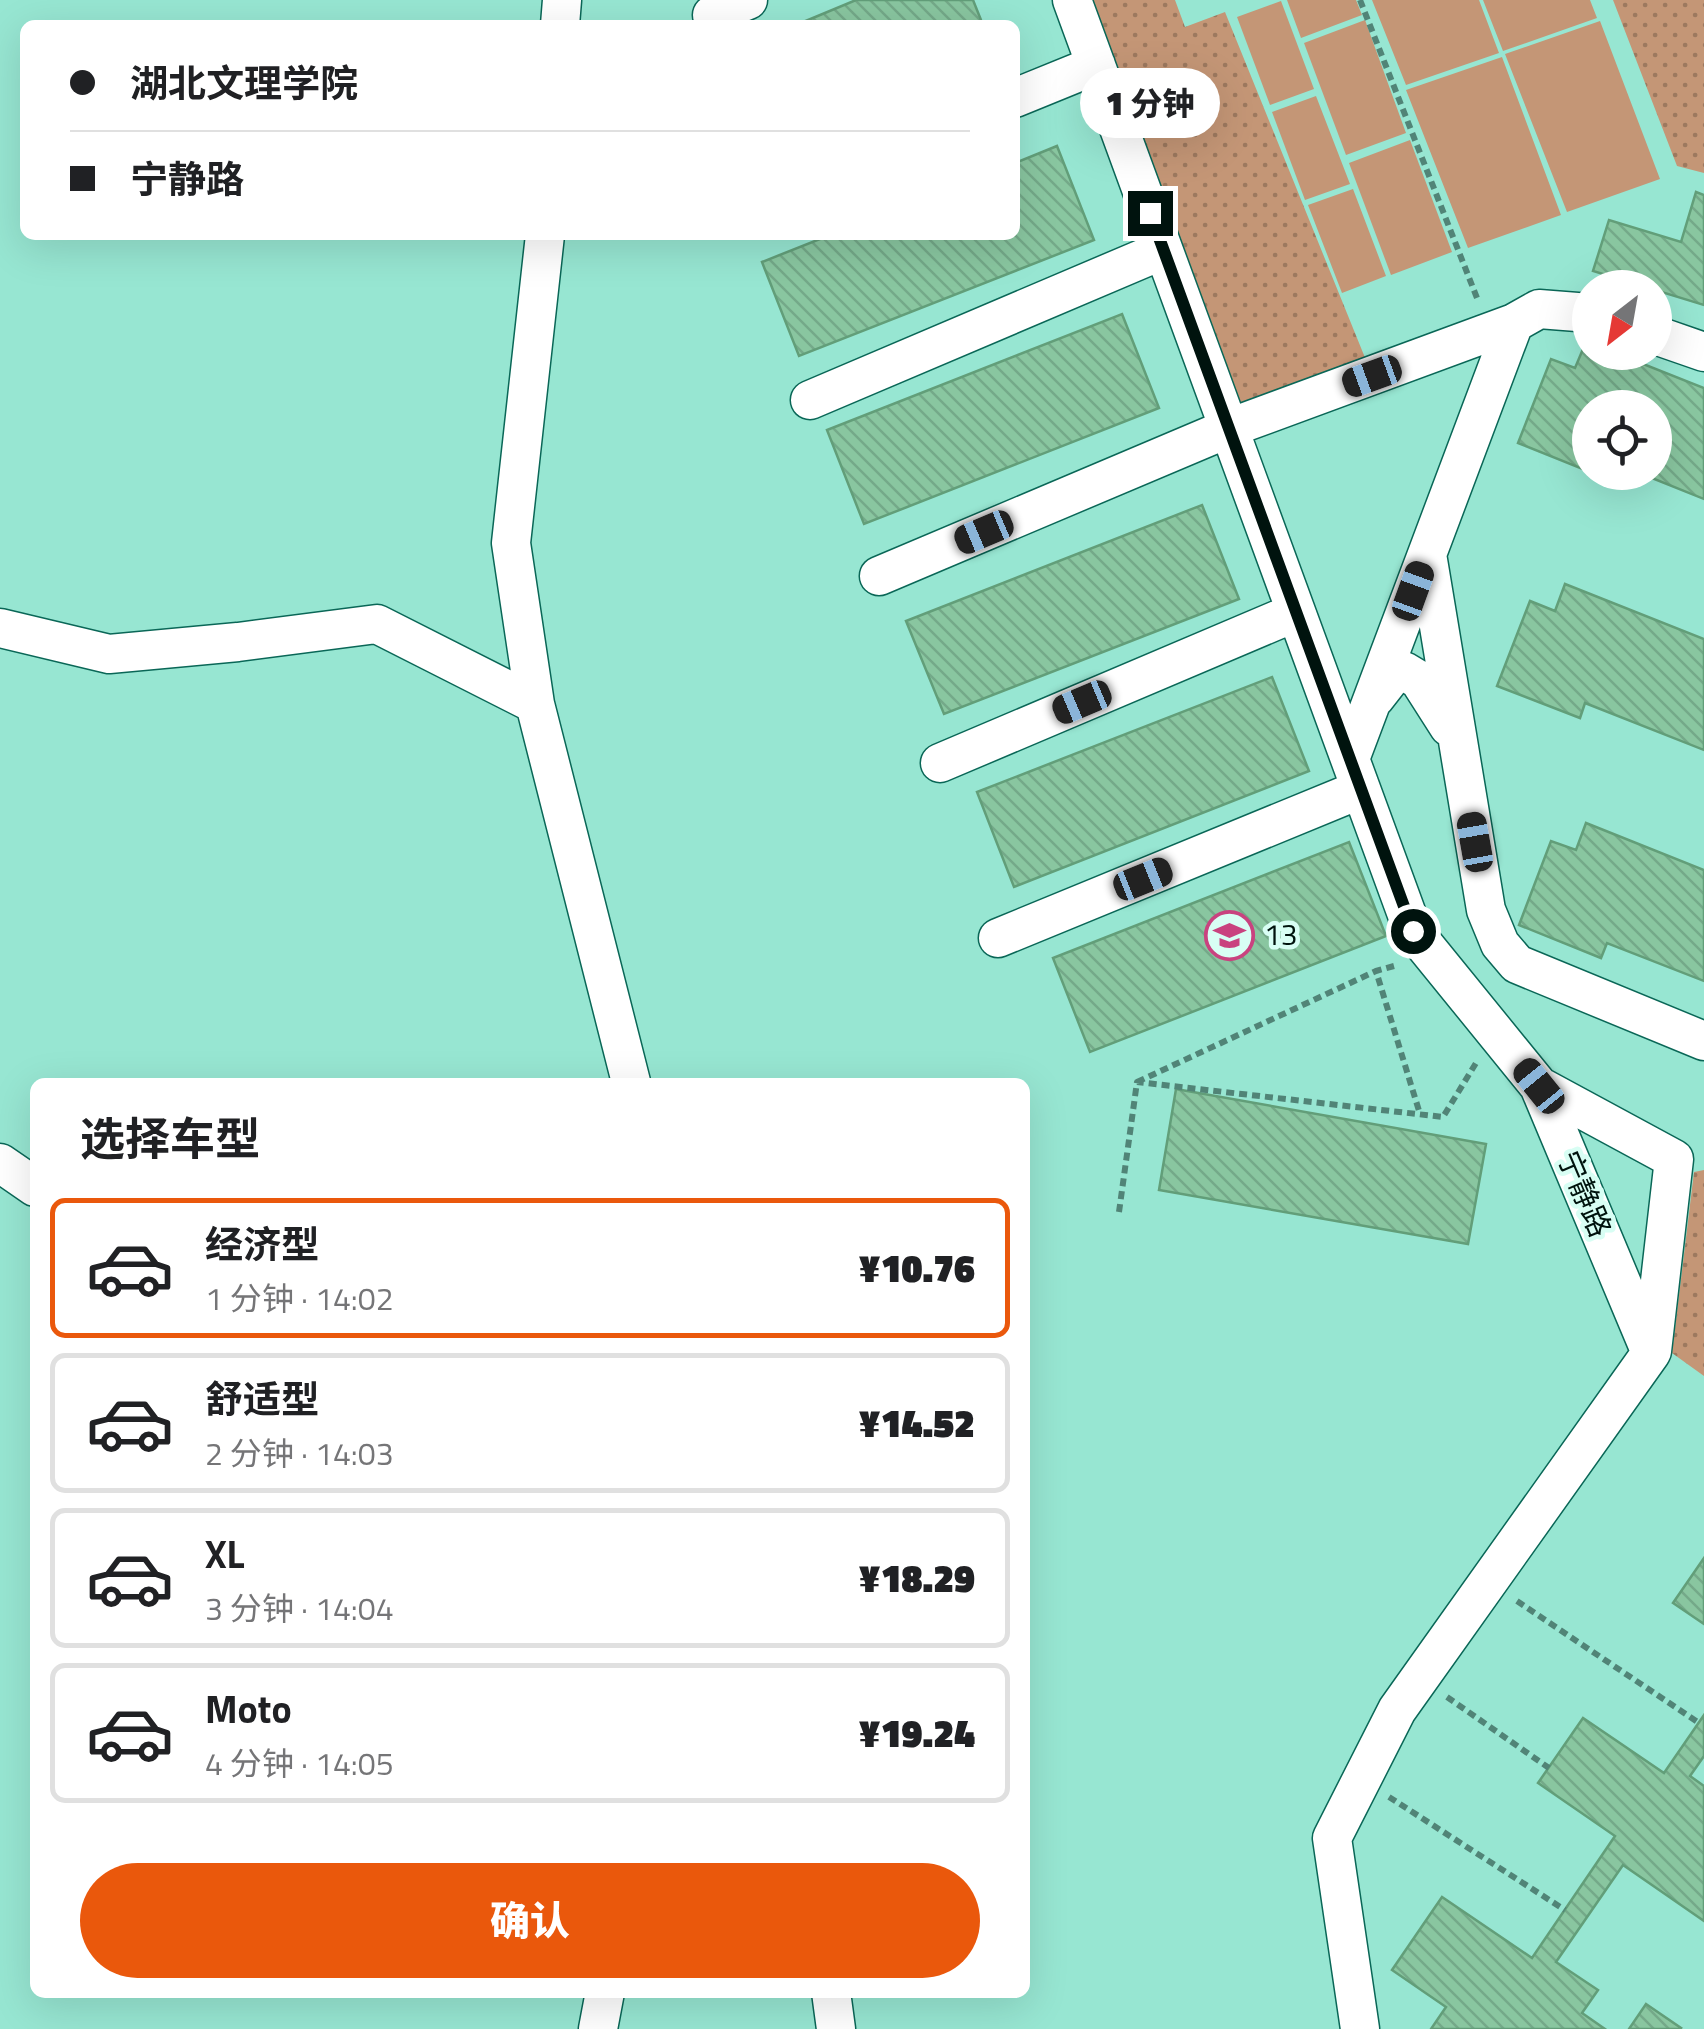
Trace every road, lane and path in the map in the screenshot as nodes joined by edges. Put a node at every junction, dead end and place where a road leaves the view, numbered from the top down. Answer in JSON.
{"nodes":[{"id":1,"x":748,"y":0,"type":"edge"},
{"id":2,"x":1072,"y":0,"type":"edge"},
{"id":3,"x":1360,"y":0,"type":"edge"},
{"id":4,"x":712,"y":15,"type":"dead end"},
{"id":5,"x":1096,"y":65,"type":"junction"},
{"id":6,"x":1020,"y":96,"type":"edge"},
{"id":7,"x":544,"y":240,"type":"edge"},
{"id":8,"x":1163,"y":250,"type":"junction"},
{"id":9,"x":1572,"y":311,"type":"edge"},
{"id":10,"x":1502,"y":328,"type":"junction"},
{"id":11,"x":1672,"y":341,"type":"edge"},
{"id":12,"x":1704,"y":352,"type":"edge"},
{"id":13,"x":810,"y":400,"type":"dead end"},
{"id":14,"x":1229,"y":428,"type":"junction"},
{"id":15,"x":1427,"y":554,"type":"junction"},
{"id":16,"x":879,"y":576,"type":"dead end"},
{"id":17,"x":1296,"y":612,"type":"junction"},
{"id":18,"x":0,"y":628,"type":"edge"},
{"id":19,"x":1372,"y":702,"type":"junction"},
{"id":20,"x":535,"y":704,"type":"junction"},
{"id":21,"x":1458,"y":742,"type":"junction"},
{"id":22,"x":940,"y":763,"type":"dead end"},
{"id":23,"x":1356,"y":774,"type":"junction"},
{"id":24,"x":998,"y":938,"type":"dead end"},
{"id":25,"x":1508,"y":952,"type":"junction"},
{"id":26,"x":1432,"y":955,"type":"junction"},
{"id":27,"x":1376,"y":971,"type":"junction"},
{"id":28,"x":1487,"y":1022,"type":"junction"},
{"id":29,"x":1704,"y":1041,"type":"edge"},
{"id":30,"x":630,"y":1078,"type":"edge"},
{"id":31,"x":1137,"y":1082,"type":"junction"},
{"id":32,"x":1539,"y":1086,"type":"junction"},
{"id":33,"x":1420,"y":1114,"type":"junction"},
{"id":34,"x":1689,"y":1156,"type":"edge"},
{"id":35,"x":0,"y":1163,"type":"edge"},
{"id":36,"x":30,"y":1184,"type":"edge"},
{"id":37,"x":1119,"y":1212,"type":"dead end"},
{"id":38,"x":1652,"y":1353,"type":"junction"},
{"id":39,"x":1488,"y":1582,"type":"junction"},
{"id":40,"x":1420,"y":1678,"type":"junction"},
{"id":41,"x":1699,"y":1723,"type":"dead end"},
{"id":42,"x":1548,"y":1768,"type":"dead end"},
{"id":43,"x":1362,"y":1779,"type":"junction"},
{"id":44,"x":1565,"y":1910,"type":"dead end"},
{"id":45,"x":604,"y":1998,"type":"edge"},
{"id":46,"x":832,"y":1998,"type":"edge"},
{"id":47,"x":598,"y":2029,"type":"edge"},
{"id":48,"x":836,"y":2029,"type":"edge"},
{"id":49,"x":1360,"y":2029,"type":"edge"}],
"edges":[{"from":1,"to":4,"type":"street"},
{"from":2,"to":5,"type":"street","name":"宁静路"},
{"from":3,"to":10,"type":"path"},
{"from":5,"to":6,"type":"street"},
{"from":5,"to":8,"type":"street","name":"宁静路"},
{"from":7,"to":20,"type":"street"},
{"from":8,"to":13,"type":"street"},
{"from":8,"to":14,"type":"street","name":"宁静路"},
{"from":9,"to":10,"type":"street"},
{"from":10,"to":14,"type":"street"},
{"from":10,"to":15,"type":"street"},
{"from":11,"to":12,"type":"street"},
{"from":14,"to":16,"type":"street"},
{"from":14,"to":17,"type":"street","name":"宁静路"},
{"from":15,"to":19,"type":"street"},
{"from":15,"to":21,"type":"street"},
{"from":17,"to":22,"type":"street"},
{"from":17,"to":23,"type":"street","name":"宁静路"},
{"from":18,"to":20,"type":"street"},
{"from":19,"to":21,"type":"street"},
{"from":19,"to":23,"type":"street"},
{"from":20,"to":30,"type":"street"},
{"from":21,"to":25,"type":"street"},
{"from":23,"to":24,"type":"street"},
{"from":23,"to":26,"type":"street","name":"宁静路"},
{"from":25,"to":28,"type":"street"},
{"from":25,"to":29,"type":"street"},
{"from":26,"to":27,"type":"path"},
{"from":26,"to":28,"type":"street","name":"宁静路"},
{"from":27,"to":31,"type":"path"},
{"from":27,"to":33,"type":"path"},
{"from":28,"to":32,"type":"street","name":"宁静路"},
{"from":28,"to":33,"type":"path"},
{"from":31,"to":33,"type":"path"},
{"from":31,"to":37,"type":"path"},
{"from":32,"to":34,"type":"street"},
{"from":32,"to":38,"type":"street","name":"宁静路"},
{"from":34,"to":38,"type":"street"},
{"from":35,"to":36,"type":"street"},
{"from":38,"to":39,"type":"street"},
{"from":39,"to":40,"type":"street"},
{"from":39,"to":41,"type":"path"},
{"from":40,"to":42,"type":"path"},
{"from":40,"to":43,"type":"street"},
{"from":43,"to":44,"type":"path"},
{"from":43,"to":49,"type":"street"},
{"from":45,"to":47,"type":"street"},
{"from":46,"to":48,"type":"street"}]}
